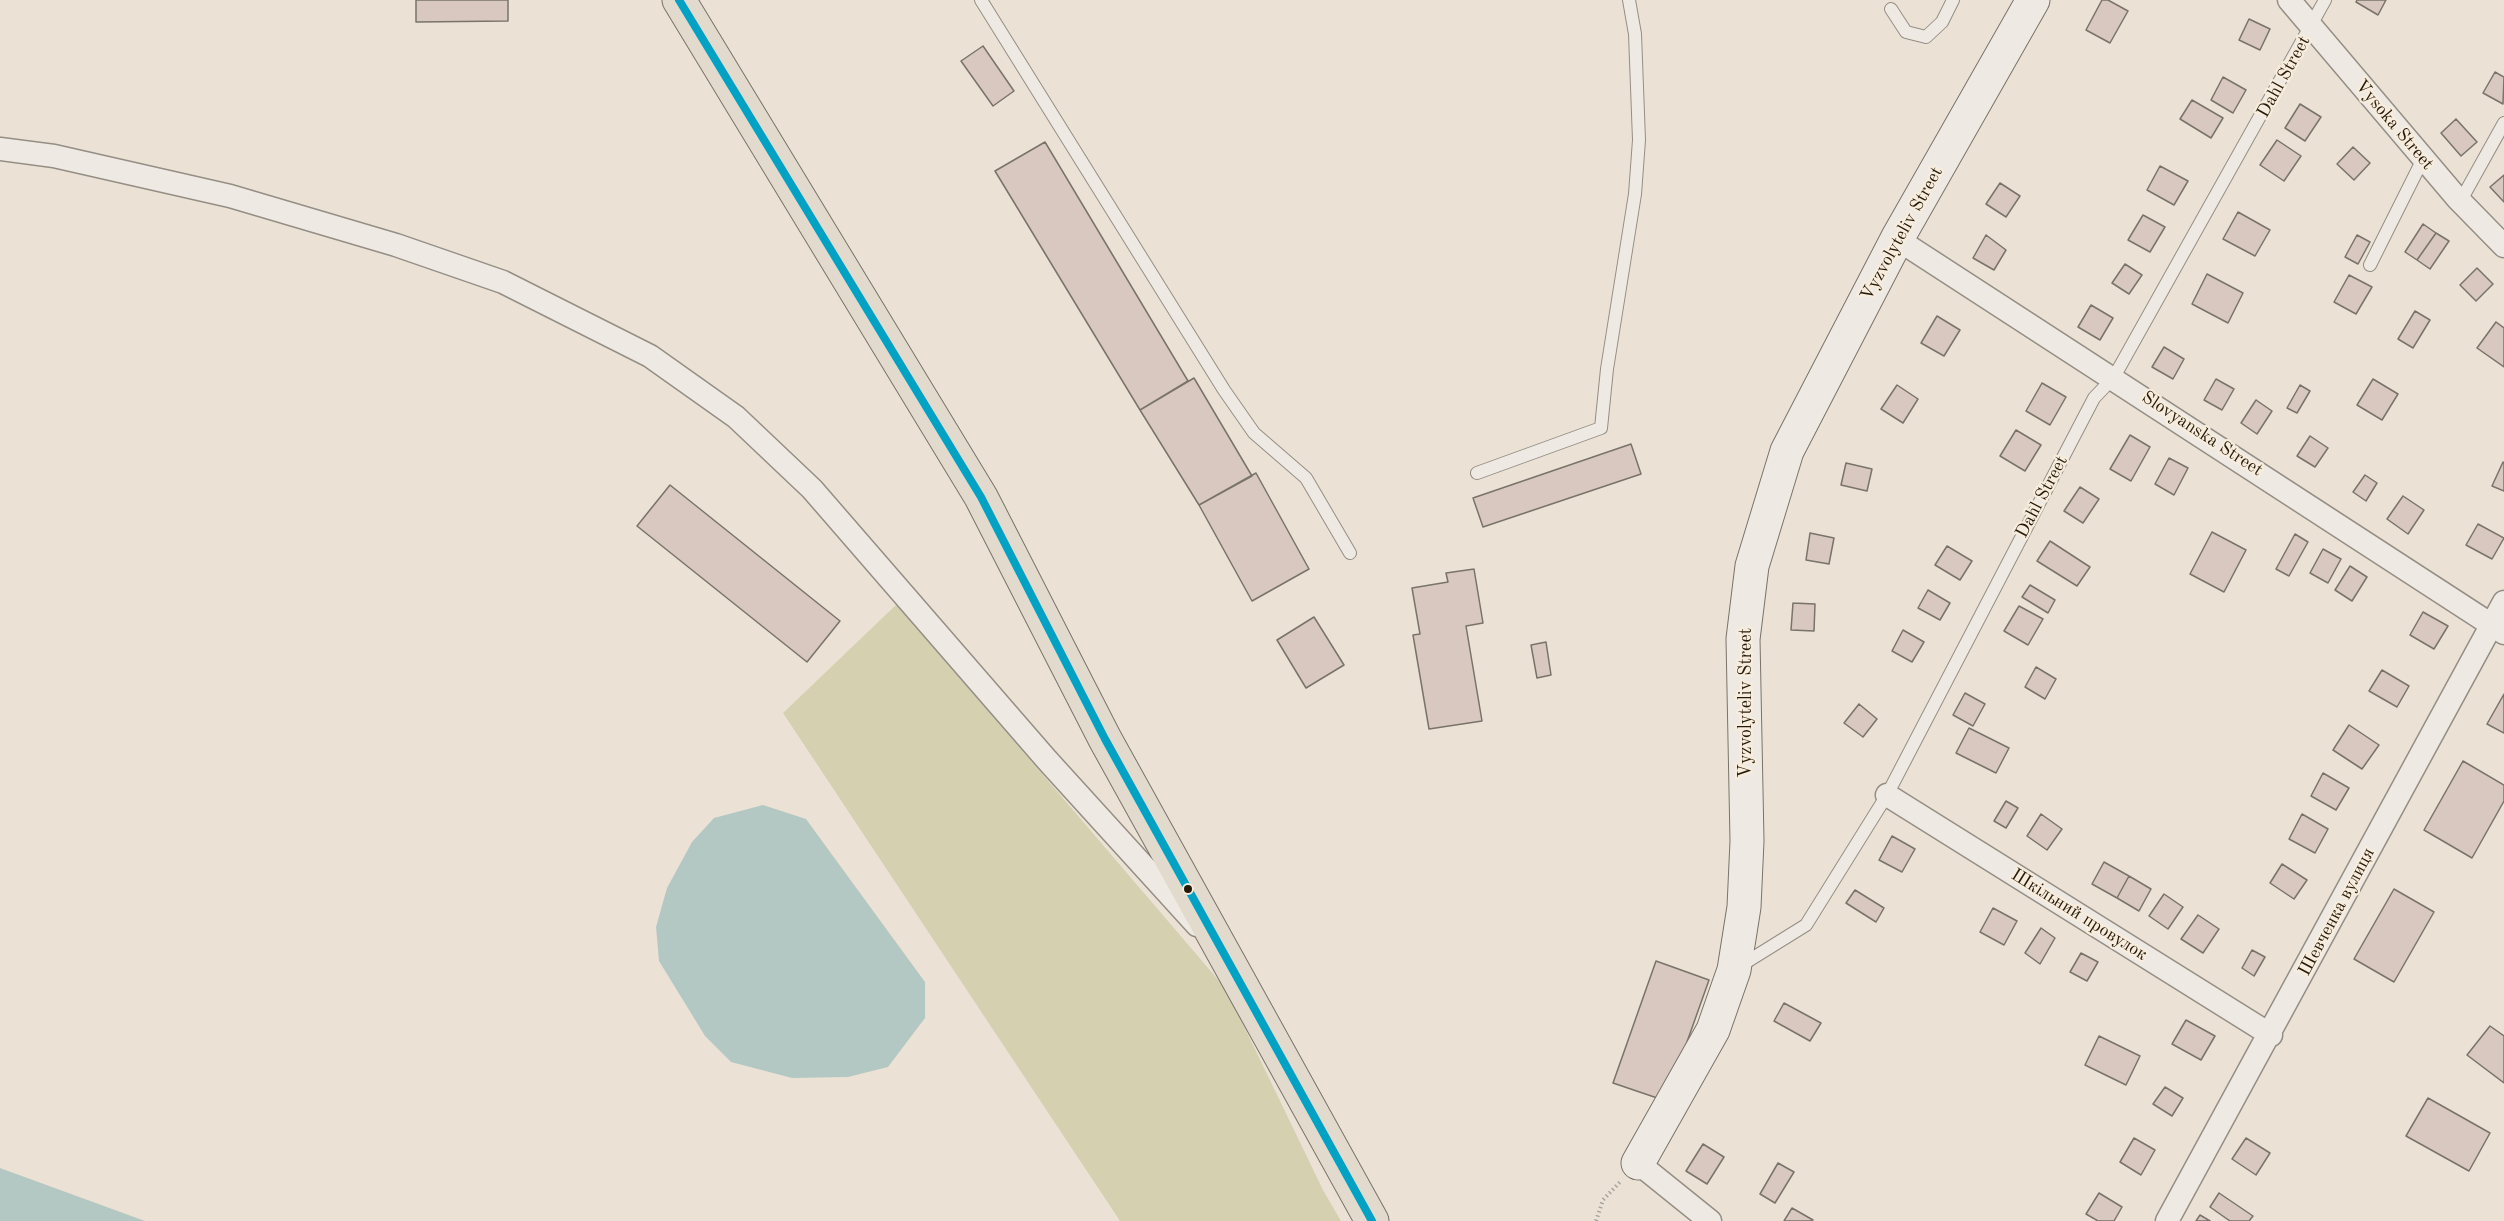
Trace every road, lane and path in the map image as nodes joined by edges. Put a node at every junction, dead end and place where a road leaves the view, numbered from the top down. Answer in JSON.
{"nodes":[{"id":1,"x":679,"y":0,"type":"edge"},
{"id":2,"x":981,"y":0,"type":"edge"},
{"id":3,"x":1629,"y":0,"type":"edge"},
{"id":4,"x":1953,"y":0,"type":"edge"},
{"id":5,"x":2033,"y":0,"type":"edge"},
{"id":6,"x":2289,"y":0,"type":"edge"},
{"id":7,"x":2325,"y":0,"type":"edge"},
{"id":8,"x":1891,"y":9,"type":"dead end"},
{"id":9,"x":2311,"y":28,"type":"junction"},
{"id":10,"x":2504,"y":123,"type":"edge"},
{"id":11,"x":0,"y":149,"type":"edge"},
{"id":12,"x":2423,"y":159,"type":"junction"},
{"id":13,"x":2460,"y":202,"type":"junction"},
{"id":14,"x":1897,"y":239,"type":"junction"},
{"id":15,"x":2504,"y":246,"type":"edge"},
{"id":16,"x":2370,"y":265,"type":"dead end"},
{"id":17,"x":2114,"y":377,"type":"junction"},
{"id":18,"x":1477,"y":473,"type":"dead end"},
{"id":19,"x":1350,"y":553,"type":"dead end"},
{"id":20,"x":2504,"y":602,"type":"edge"},
{"id":21,"x":2498,"y":629,"type":"edge"},
{"id":22,"x":1887,"y":795,"type":"junction"},
{"id":23,"x":1221,"y":951,"type":"junction"},
{"id":24,"x":1734,"y":970,"type":"junction"},
{"id":25,"x":2271,"y":1035,"type":"junction"},
{"id":26,"x":1638,"y":1163,"type":"junction"},
{"id":27,"x":1372,"y":1221,"type":"edge"},
{"id":28,"x":1596,"y":1221,"type":"edge"},
{"id":29,"x":1710,"y":1221,"type":"edge"},
{"id":30,"x":2167,"y":1221,"type":"edge"}],
"edges":[{"from":1,"to":23,"type":"main road"},
{"from":2,"to":19,"type":"lane"},
{"from":3,"to":18,"type":"lane"},
{"from":4,"to":8,"type":"lane"},
{"from":5,"to":14,"type":"street","name":"Vyzvolyteliv Street"},
{"from":6,"to":9,"type":"street","name":"Vysoka Street"},
{"from":7,"to":9,"type":"lane","name":"Dahl Street"},
{"from":9,"to":12,"type":"street","name":"Vysoka Street"},
{"from":9,"to":17,"type":"lane","name":"Dahl Street"},
{"from":10,"to":13,"type":"lane"},
{"from":11,"to":23,"type":"street"},
{"from":12,"to":13,"type":"street","name":"Vysoka Street"},
{"from":12,"to":16,"type":"lane"},
{"from":13,"to":15,"type":"street","name":"Vysoka Street"},
{"from":14,"to":17,"type":"street","name":"Slovyanska Street"},
{"from":14,"to":24,"type":"street","name":"Vyzvolyteliv Street"},
{"from":17,"to":21,"type":"street","name":"Slovyanska Street"},
{"from":17,"to":22,"type":"lane","name":"Dahl Street"},
{"from":20,"to":21,"type":"street","name":"Шевченка вулиця"},
{"from":21,"to":25,"type":"street","name":"Шевченка вулиця"},
{"from":22,"to":24,"type":"lane","name":"Dahl Street"},
{"from":22,"to":25,"type":"street","name":"Шкільний провулок"},
{"from":23,"to":27,"type":"main road"},
{"from":24,"to":26,"type":"street","name":"Vyzvolyteliv Street"},
{"from":25,"to":30,"type":"street","name":"Шевченка вулиця"},
{"from":26,"to":28,"type":"path"},
{"from":26,"to":29,"type":"street"}]}
